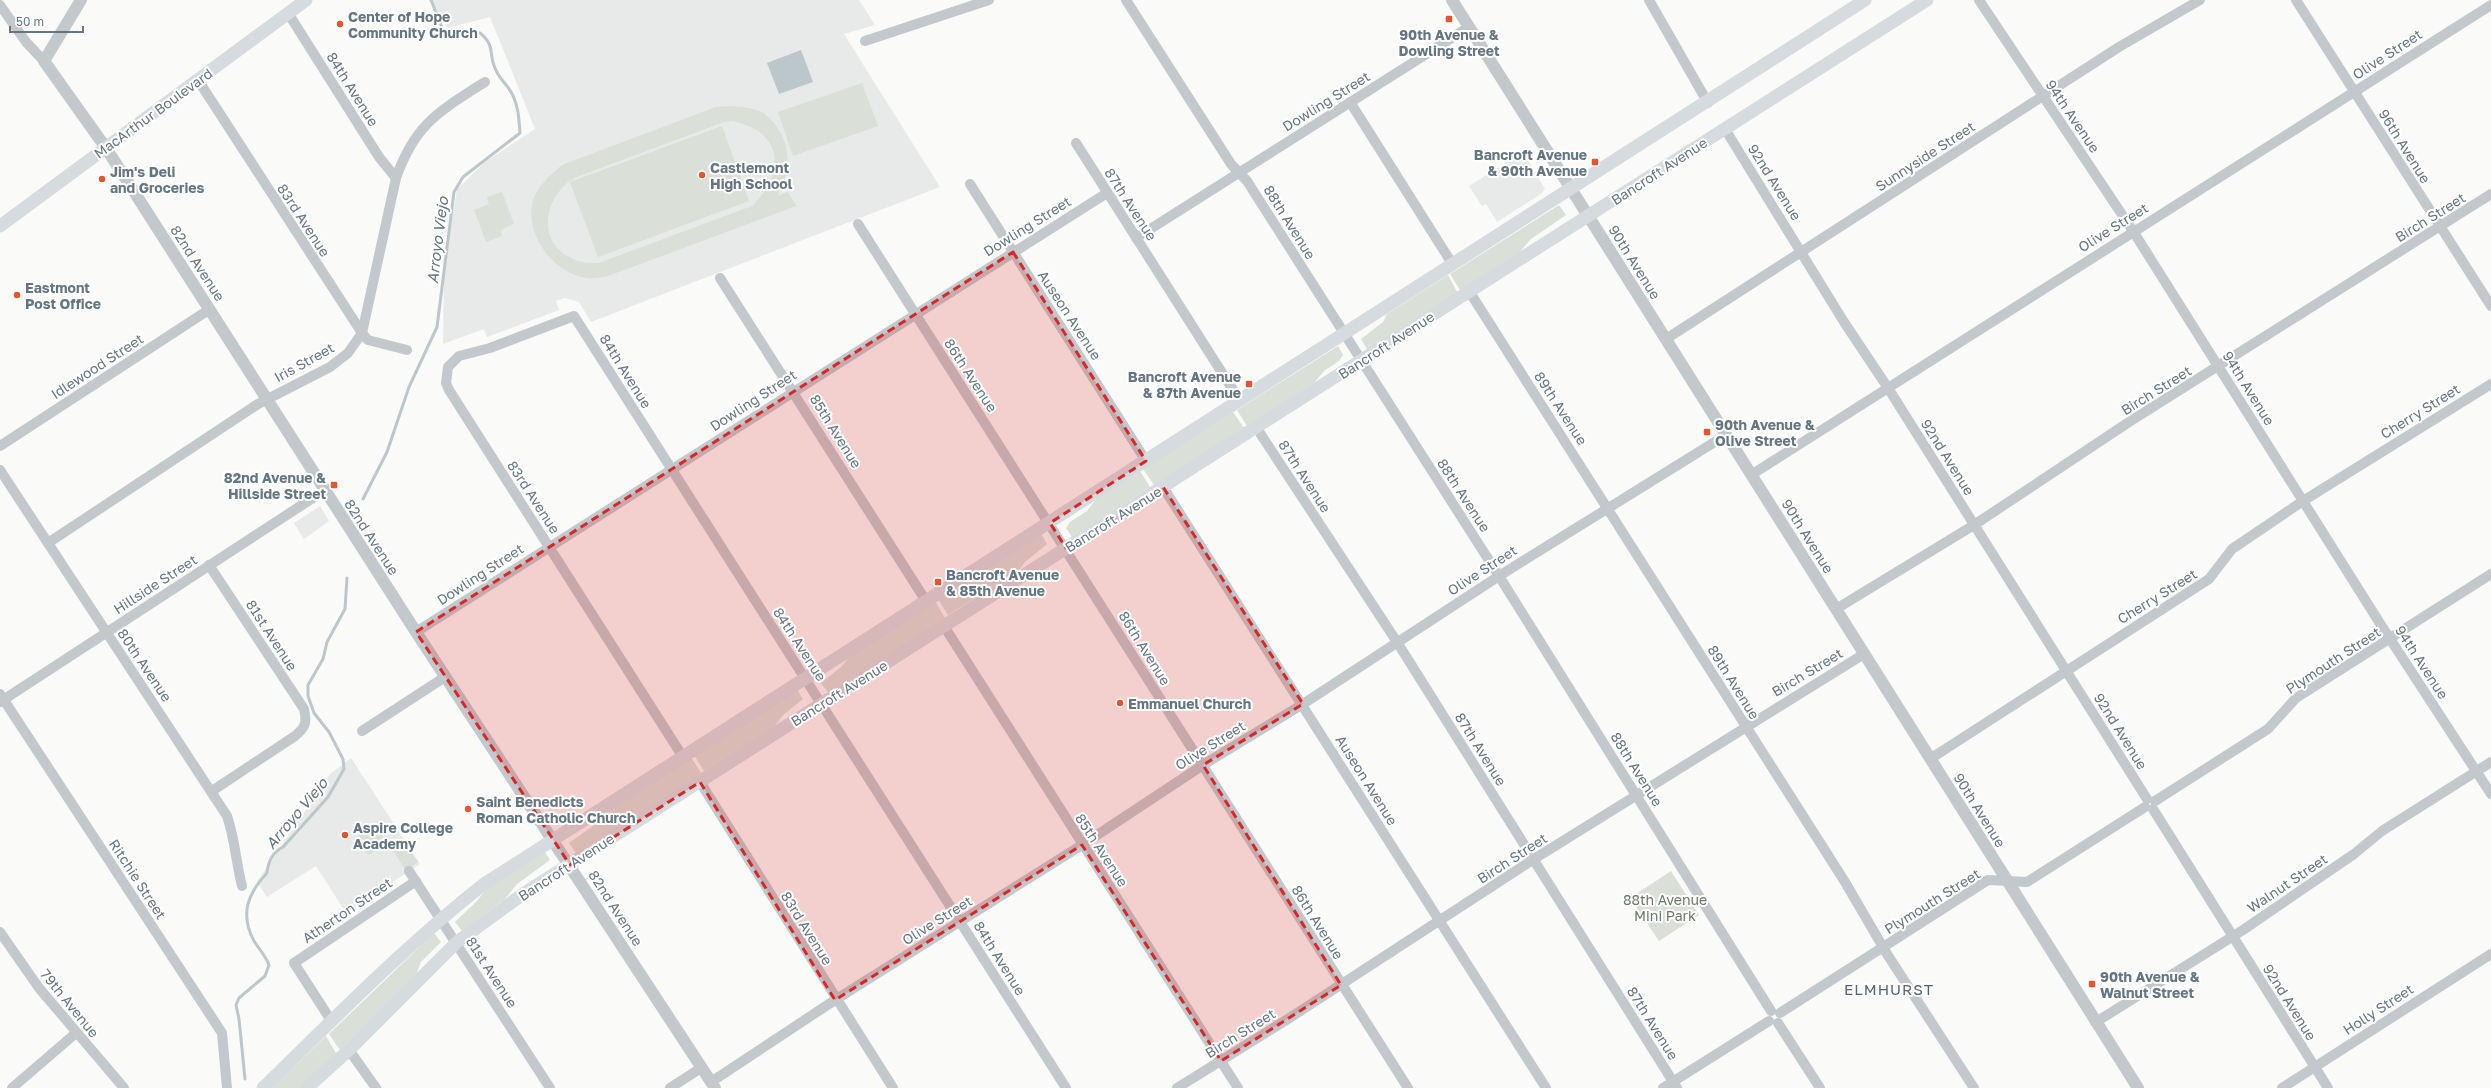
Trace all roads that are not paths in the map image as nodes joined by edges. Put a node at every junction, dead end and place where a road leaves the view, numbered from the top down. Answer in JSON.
{"nodes":[{"id":1,"x":81,"y":0,"type":"edge"},
{"id":2,"x":306,"y":0,"type":"edge"},
{"id":3,"x":989,"y":0,"type":"edge"},
{"id":4,"x":1126,"y":0,"type":"edge"},
{"id":5,"x":1452,"y":0,"type":"edge"},
{"id":6,"x":1649,"y":0,"type":"edge"},
{"id":7,"x":1865,"y":0,"type":"edge"},
{"id":8,"x":1927,"y":0,"type":"edge"},
{"id":9,"x":1979,"y":0,"type":"edge"},
{"id":10,"x":2200,"y":0,"type":"edge"},
{"id":11,"x":2296,"y":0,"type":"edge"},
{"id":12,"x":0,"y":5,"type":"edge"},
{"id":13,"x":2491,"y":5,"type":"edge"},
{"id":14,"x":288,"y":13,"type":"junction"},
{"id":15,"x":1469,"y":27,"type":"junction"},
{"id":16,"x":865,"y":41,"type":"dead end"},
{"id":17,"x":44,"y":61,"type":"junction"},
{"id":18,"x":198,"y":80,"type":"junction"},
{"id":19,"x":485,"y":82,"type":"dead end"},
{"id":20,"x":2354,"y":92,"type":"junction"},
{"id":21,"x":2042,"y":97,"type":"junction"},
{"id":22,"x":1350,"y":102,"type":"junction"},
{"id":23,"x":1708,"y":102,"type":"junction"},
{"id":24,"x":1724,"y":129,"type":"junction"},
{"id":25,"x":1076,"y":143,"type":"dead end"},
{"id":26,"x":106,"y":148,"type":"junction"},
{"id":27,"x":1239,"y":172,"type":"junction"},
{"id":28,"x":396,"y":178,"type":"junction"},
{"id":29,"x":970,"y":184,"type":"dead end"},
{"id":30,"x":1571,"y":190,"type":"junction"},
{"id":31,"x":1107,"y":193,"type":"junction"},
{"id":32,"x":2491,"y":194,"type":"edge"},
{"id":33,"x":1588,"y":216,"type":"junction"},
{"id":34,"x":858,"y":224,"type":"dead end"},
{"id":35,"x":0,"y":226,"type":"edge"},
{"id":36,"x":2440,"y":227,"type":"junction"},
{"id":37,"x":2133,"y":231,"type":"junction"},
{"id":38,"x":1136,"y":238,"type":"junction"},
{"id":39,"x":1013,"y":252,"type":"junction"},
{"id":40,"x":1803,"y":253,"type":"junction"},
{"id":41,"x":1453,"y":265,"type":"junction"},
{"id":42,"x":720,"y":278,"type":"dead end"},
{"id":43,"x":1469,"y":291,"type":"junction"},
{"id":44,"x":2491,"y":306,"type":"edge"},
{"id":45,"x":210,"y":309,"type":"junction"},
{"id":46,"x":915,"y":314,"type":"junction"},
{"id":47,"x":574,"y":316,"type":"joint"},
{"id":48,"x":362,"y":333,"type":"junction"},
{"id":49,"x":1345,"y":334,"type":"junction"},
{"id":50,"x":1666,"y":339,"type":"junction"},
{"id":51,"x":407,"y":350,"type":"dead end"},
{"id":52,"x":1361,"y":360,"type":"junction"},
{"id":53,"x":2220,"y":367,"type":"junction"},
{"id":54,"x":2491,"y":384,"type":"edge"},
{"id":55,"x":1888,"y":388,"type":"junction"},
{"id":56,"x":794,"y":391,"type":"junction"},
{"id":57,"x":267,"y":399,"type":"junction"},
{"id":58,"x":1240,"y":401,"type":"junction"},
{"id":59,"x":1256,"y":427,"type":"junction"},
{"id":60,"x":1726,"y":435,"type":"junction"},
{"id":61,"x":0,"y":446,"type":"edge"},
{"id":62,"x":1146,"y":461,"type":"junction"},
{"id":63,"x":0,"y":470,"type":"edge"},
{"id":64,"x":672,"y":470,"type":"junction"},
{"id":65,"x":1751,"y":475,"type":"junction"},
{"id":66,"x":1163,"y":487,"type":"junction"},
{"id":67,"x":325,"y":490,"type":"junction"},
{"id":68,"x":2303,"y":501,"type":"junction"},
{"id":69,"x":1608,"y":508,"type":"junction"},
{"id":70,"x":1050,"y":523,"type":"junction"},
{"id":71,"x":1974,"y":525,"type":"junction"},
{"id":72,"x":48,"y":543,"type":"junction"},
{"id":73,"x":549,"y":547,"type":"junction"},
{"id":74,"x":1066,"y":548,"type":"junction"},
{"id":75,"x":209,"y":565,"type":"junction"},
{"id":76,"x":2491,"y":574,"type":"edge"},
{"id":77,"x":1499,"y":576,"type":"junction"},
{"id":78,"x":926,"y":601,"type":"junction"},
{"id":79,"x":1836,"y":610,"type":"junction"},
{"id":80,"x":944,"y":626,"type":"junction"},
{"id":81,"x":107,"y":632,"type":"junction"},
{"id":82,"x":416,"y":632,"type":"junction"},
{"id":83,"x":2390,"y":639,"type":"junction"},
{"id":84,"x":1397,"y":642,"type":"junction"},
{"id":85,"x":1864,"y":654,"type":"junction"},
{"id":86,"x":2068,"y":672,"type":"junction"},
{"id":87,"x":445,"y":677,"type":"junction"},
{"id":88,"x":805,"y":678,"type":"junction"},
{"id":89,"x":1,"y":698,"type":"edge"},
{"id":90,"x":822,"y":704,"type":"junction"},
{"id":91,"x":1303,"y":704,"type":"junction"},
{"id":92,"x":1745,"y":726,"type":"junction"},
{"id":93,"x":362,"y":731,"type":"dead end"},
{"id":94,"x":683,"y":757,"type":"junction"},
{"id":95,"x":1930,"y":759,"type":"junction"},
{"id":96,"x":2491,"y":762,"type":"edge"},
{"id":97,"x":1203,"y":765,"type":"junction"},
{"id":98,"x":2477,"y":771,"type":"junction"},
{"id":99,"x":700,"y":782,"type":"junction"},
{"id":100,"x":212,"y":791,"type":"junction"},
{"id":101,"x":2491,"y":794,"type":"edge"},
{"id":102,"x":1638,"y":796,"type":"junction"},
{"id":103,"x":2150,"y":804,"type":"junction"},
{"id":104,"x":552,"y":840,"type":"junction"},
{"id":105,"x":1082,"y":846,"type":"junction"},
{"id":106,"x":1534,"y":860,"type":"junction"},
{"id":107,"x":570,"y":865,"type":"junction"},
{"id":108,"x":409,"y":871,"type":"dead end"},
{"id":109,"x":416,"y":881,"type":"junction"},
{"id":110,"x":2007,"y":881,"type":"junction"},
{"id":111,"x":242,"y":886,"type":"dead end"},
{"id":112,"x":441,"y":918,"type":"junction"},
{"id":113,"x":1439,"y":921,"type":"junction"},
{"id":114,"x":960,"y":922,"type":"junction"},
{"id":115,"x":0,"y":932,"type":"edge"},
{"id":116,"x":2233,"y":936,"type":"junction"},
{"id":117,"x":457,"y":942,"type":"junction"},
{"id":118,"x":1883,"y":948,"type":"junction"},
{"id":119,"x":2491,"y":954,"type":"edge"},
{"id":120,"x":1341,"y":985,"type":"junction"},
{"id":121,"x":836,"y":1000,"type":"junction"},
{"id":122,"x":1774,"y":1017,"type":"junction"},
{"id":123,"x":332,"y":1022,"type":"junction"},
{"id":124,"x":2096,"y":1022,"type":"junction"},
{"id":125,"x":76,"y":1033,"type":"junction"},
{"id":126,"x":349,"y":1050,"type":"junction"},
{"id":127,"x":1221,"y":1061,"type":"junction"},
{"id":128,"x":701,"y":1068,"type":"junction"},
{"id":129,"x":2315,"y":1068,"type":"junction"},
{"id":130,"x":713,"y":1085,"type":"edge"},
{"id":131,"x":1675,"y":1085,"type":"edge"},
{"id":132,"x":12,"y":1088,"type":"edge"},
{"id":133,"x":124,"y":1088,"type":"edge"},
{"id":134,"x":227,"y":1088,"type":"edge"},
{"id":135,"x":263,"y":1088,"type":"edge"},
{"id":136,"x":307,"y":1088,"type":"edge"},
{"id":137,"x":376,"y":1088,"type":"edge"},
{"id":138,"x":550,"y":1088,"type":"edge"},
{"id":139,"x":670,"y":1088,"type":"edge"},
{"id":140,"x":893,"y":1088,"type":"edge"},
{"id":141,"x":1066,"y":1088,"type":"edge"},
{"id":142,"x":1177,"y":1088,"type":"edge"},
{"id":143,"x":1238,"y":1088,"type":"edge"},
{"id":144,"x":1408,"y":1088,"type":"edge"},
{"id":145,"x":1546,"y":1088,"type":"edge"},
{"id":146,"x":1663,"y":1088,"type":"edge"},
{"id":147,"x":1820,"y":1088,"type":"edge"},
{"id":148,"x":1974,"y":1088,"type":"edge"},
{"id":149,"x":2138,"y":1088,"type":"edge"},
{"id":150,"x":2282,"y":1088,"type":"edge"},
{"id":151,"x":2328,"y":1088,"type":"edge"}],
"edges":[{"from":1,"to":17,"type":"street"},
{"from":2,"to":14,"type":"main road","name":"MacArthur Boulevard"},
{"from":3,"to":16,"type":"street"},
{"from":4,"to":27,"type":"street","name":"88th Avenue"},
{"from":5,"to":15,"type":"street","name":"90th Avenue"},
{"from":6,"to":23,"type":"street"},
{"from":7,"to":23,"type":"main road"},
{"from":8,"to":24,"type":"main road","name":"Bancroft Avenue"},
{"from":9,"to":21,"type":"street","name":"94th Avenue"},
{"from":10,"to":21,"type":"street","name":"Sunnyside Street"},
{"from":11,"to":20,"type":"street","name":"96th Avenue"},
{"from":12,"to":17,"type":"street","name":"82nd Avenue"},
{"from":13,"to":20,"type":"street","name":"Olive Street"},
{"from":14,"to":18,"type":"main road","name":"MacArthur Boulevard"},
{"from":14,"to":28,"type":"street","name":"84th Avenue"},
{"from":15,"to":22,"type":"street","name":"Dowling Street"},
{"from":15,"to":30,"type":"street","name":"90th Avenue"},
{"from":17,"to":26,"type":"street","name":"82nd Avenue"},
{"from":18,"to":26,"type":"main road","name":"MacArthur Boulevard"},
{"from":18,"to":48,"type":"street","name":"83rd Avenue"},
{"from":19,"to":28,"type":"street","name":"Iris Street"},
{"from":20,"to":36,"type":"street","name":"96th Avenue"},
{"from":20,"to":37,"type":"street","name":"Olive Street"},
{"from":21,"to":37,"type":"street","name":"94th Avenue"},
{"from":21,"to":40,"type":"street","name":"Sunnyside Street"},
{"from":22,"to":27,"type":"street","name":"Dowling Street"},
{"from":22,"to":41,"type":"street"},
{"from":23,"to":30,"type":"main road"},
{"from":24,"to":33,"type":"main road","name":"Bancroft Avenue"},
{"from":24,"to":40,"type":"street","name":"92nd Avenue"},
{"from":25,"to":31,"type":"street","name":"87th Avenue"},
{"from":26,"to":35,"type":"main road","name":"MacArthur Boulevard"},
{"from":26,"to":45,"type":"street","name":"82nd Avenue"},
{"from":27,"to":38,"type":"street","name":"Dowling Street"},
{"from":27,"to":49,"type":"street","name":"88th Avenue"},
{"from":28,"to":48,"type":"street","name":"Iris Street"},
{"from":29,"to":39,"type":"street","name":"Auseon Avenue"},
{"from":30,"to":33,"type":"street","name":"90th Avenue"},
{"from":30,"to":41,"type":"main road"},
{"from":31,"to":38,"type":"street","name":"87th Avenue"},
{"from":31,"to":39,"type":"street","name":"Dowling Street"},
{"from":32,"to":36,"type":"street","name":"Birch Street"},
{"from":33,"to":43,"type":"main road","name":"Bancroft Avenue"},
{"from":33,"to":50,"type":"street","name":"90th Avenue"},
{"from":34,"to":46,"type":"street","name":"86th Avenue"},
{"from":36,"to":44,"type":"street","name":"96th Avenue"},
{"from":36,"to":53,"type":"street","name":"Birch Street"},
{"from":37,"to":53,"type":"street","name":"94th Avenue"},
{"from":37,"to":55,"type":"street","name":"Olive Street"},
{"from":38,"to":58,"type":"street","name":"87th Avenue"},
{"from":39,"to":46,"type":"street","name":"Dowling Street"},
{"from":39,"to":62,"type":"street","name":"Auseon Avenue"},
{"from":40,"to":50,"type":"street","name":"Sunnyside Street"},
{"from":40,"to":55,"type":"street","name":"92nd Avenue"},
{"from":41,"to":49,"type":"main road"},
{"from":42,"to":56,"type":"street","name":"85th Avenue"},
{"from":43,"to":52,"type":"main road","name":"Bancroft Avenue"},
{"from":43,"to":69,"type":"street","name":"89th Avenue"},
{"from":45,"to":57,"type":"street","name":"82nd Avenue"},
{"from":45,"to":61,"type":"street","name":"Idlewood Street"},
{"from":46,"to":56,"type":"street","name":"Dowling Street"},
{"from":46,"to":70,"type":"street","name":"86th Avenue"},
{"from":47,"to":64,"type":"street","name":"84th Avenue"},
{"from":47,"to":73,"type":"street","name":"83rd Avenue"},
{"from":48,"to":51,"type":"street","name":"83rd Avenue"},
{"from":48,"to":57,"type":"street","name":"Iris Street"},
{"from":49,"to":52,"type":"street","name":"88th Avenue"},
{"from":49,"to":58,"type":"main road"},
{"from":50,"to":60,"type":"street","name":"90th Avenue"},
{"from":52,"to":59,"type":"main road","name":"Bancroft Avenue"},
{"from":52,"to":77,"type":"street","name":"88th Avenue"},
{"from":53,"to":68,"type":"street","name":"94th Avenue"},
{"from":53,"to":71,"type":"street","name":"Birch Street"},
{"from":54,"to":68,"type":"street","name":"Cherry Street"},
{"from":55,"to":65,"type":"street","name":"Olive Street"},
{"from":55,"to":71,"type":"street","name":"92nd Avenue"},
{"from":56,"to":64,"type":"street","name":"Dowling Street"},
{"from":56,"to":78,"type":"street","name":"85th Avenue"},
{"from":57,"to":67,"type":"street","name":"82nd Avenue"},
{"from":57,"to":72,"type":"street","name":"Iris Street"},
{"from":58,"to":62,"type":"main road"},
{"from":59,"to":66,"type":"main road","name":"Bancroft Avenue"},
{"from":59,"to":84,"type":"street","name":"87th Avenue"},
{"from":60,"to":65,"type":"street","name":"90th Avenue"},
{"from":60,"to":69,"type":"street","name":"Olive Street"},
{"from":62,"to":70,"type":"main road"},
{"from":63,"to":72,"type":"street","name":"80th Avenue"},
{"from":64,"to":73,"type":"street","name":"Dowling Street"},
{"from":64,"to":88,"type":"street","name":"84th Avenue"},
{"from":65,"to":79,"type":"street","name":"90th Avenue"},
{"from":66,"to":74,"type":"main road","name":"Bancroft Avenue"},
{"from":66,"to":91,"type":"street","name":"Auseon Avenue"},
{"from":67,"to":75,"type":"street","name":"Hillside Street"},
{"from":67,"to":82,"type":"street","name":"82nd Avenue"},
{"from":68,"to":83,"type":"street","name":"94th Avenue"},
{"from":68,"to":86,"type":"street","name":"Cherry Street"},
{"from":69,"to":77,"type":"street","name":"Olive Street"},
{"from":69,"to":92,"type":"street","name":"89th Avenue"},
{"from":70,"to":74,"type":"street","name":"86th Avenue"},
{"from":70,"to":78,"type":"main road"},
{"from":71,"to":79,"type":"street","name":"Birch Street"},
{"from":71,"to":86,"type":"street","name":"92nd Avenue"},
{"from":72,"to":81,"type":"street","name":"80th Avenue"},
{"from":73,"to":82,"type":"street","name":"Dowling Street"},
{"from":73,"to":94,"type":"street","name":"83rd Avenue"},
{"from":74,"to":80,"type":"main road","name":"Bancroft Avenue"},
{"from":74,"to":97,"type":"street","name":"86th Avenue"},
{"from":75,"to":81,"type":"street","name":"Hillside Street"},
{"from":75,"to":100,"type":"street","name":"81st Avenue"},
{"from":76,"to":83,"type":"street","name":"Plymouth Street"},
{"from":77,"to":84,"type":"street","name":"Olive Street"},
{"from":77,"to":102,"type":"street","name":"88th Avenue"},
{"from":78,"to":88,"type":"main road"},
{"from":79,"to":85,"type":"street","name":"90th Avenue"},
{"from":80,"to":90,"type":"main road","name":"Bancroft Avenue"},
{"from":80,"to":105,"type":"street","name":"85th Avenue"},
{"from":81,"to":89,"type":"street","name":"Hillside Street"},
{"from":81,"to":100,"type":"street","name":"80th Avenue"},
{"from":82,"to":87,"type":"street","name":"82nd Avenue"},
{"from":83,"to":98,"type":"street","name":"94th Avenue"},
{"from":83,"to":103,"type":"street","name":"Plymouth Street"},
{"from":84,"to":91,"type":"street","name":"Olive Street"},
{"from":84,"to":106,"type":"street","name":"87th Avenue"},
{"from":85,"to":92,"type":"street","name":"Birch Street"},
{"from":85,"to":95,"type":"street","name":"90th Avenue"},
{"from":86,"to":95,"type":"street","name":"Cherry Street"},
{"from":86,"to":103,"type":"street","name":"92nd Avenue"},
{"from":87,"to":93,"type":"street"},
{"from":87,"to":104,"type":"street","name":"82nd Avenue"},
{"from":88,"to":90,"type":"street","name":"84th Avenue"},
{"from":88,"to":94,"type":"main road"},
{"from":89,"to":134,"type":"street","name":"Ritchie Street"},
{"from":90,"to":99,"type":"main road","name":"Bancroft Avenue"},
{"from":90,"to":114,"type":"street","name":"84th Avenue"},
{"from":91,"to":97,"type":"street","name":"Olive Street"},
{"from":91,"to":113,"type":"street","name":"Auseon Avenue"},
{"from":92,"to":102,"type":"street","name":"Birch Street"},
{"from":92,"to":118,"type":"street","name":"89th Avenue"},
{"from":94,"to":104,"type":"main road"},
{"from":95,"to":110,"type":"street","name":"90th Avenue"},
{"from":96,"to":98,"type":"street","name":"Walnut Street"},
{"from":97,"to":105,"type":"street","name":"Olive Street"},
{"from":97,"to":120,"type":"street","name":"86th Avenue"},
{"from":98,"to":101,"type":"street","name":"94th Avenue"},
{"from":98,"to":116,"type":"street","name":"Walnut Street"},
{"from":99,"to":107,"type":"main road","name":"Bancroft Avenue"},
{"from":99,"to":121,"type":"street","name":"83rd Avenue"},
{"from":100,"to":111,"type":"street","name":"80th Avenue"},
{"from":102,"to":106,"type":"street","name":"Birch Street"},
{"from":102,"to":122,"type":"street","name":"88th Avenue"},
{"from":103,"to":110,"type":"street","name":"Plymouth Street"},
{"from":103,"to":116,"type":"street","name":"92nd Avenue"},
{"from":104,"to":107,"type":"street","name":"82nd Avenue"},
{"from":104,"to":112,"type":"main road"},
{"from":105,"to":114,"type":"street","name":"Olive Street"},
{"from":105,"to":127,"type":"street","name":"85th Avenue"},
{"from":106,"to":113,"type":"street","name":"Birch Street"},
{"from":106,"to":131,"type":"street","name":"87th Avenue"},
{"from":107,"to":117,"type":"main road","name":"Bancroft Avenue"},
{"from":107,"to":128,"type":"street","name":"82nd Avenue"},
{"from":108,"to":109,"type":"street","name":"81st Avenue"},
{"from":109,"to":112,"type":"street","name":"81st Avenue"},
{"from":109,"to":123,"type":"street","name":"Atherton Street"},
{"from":110,"to":118,"type":"street","name":"Plymouth Street"},
{"from":110,"to":124,"type":"street","name":"90th Avenue"},
{"from":112,"to":117,"type":"street","name":"81st Avenue"},
{"from":112,"to":123,"type":"main road"},
{"from":113,"to":120,"type":"street","name":"Birch Street"},
{"from":113,"to":145,"type":"street","name":"Auseon Avenue"},
{"from":114,"to":121,"type":"street","name":"Olive Street"},
{"from":114,"to":141,"type":"street","name":"84th Avenue"},
{"from":115,"to":125,"type":"street","name":"79th Avenue"},
{"from":116,"to":124,"type":"street","name":"Walnut Street"},
{"from":116,"to":129,"type":"street","name":"92nd Avenue"},
{"from":117,"to":126,"type":"main road","name":"Bancroft Avenue"},
{"from":117,"to":138,"type":"street","name":"81st Avenue"},
{"from":118,"to":122,"type":"street","name":"Plymouth Street"},
{"from":118,"to":148,"type":"street","name":"89th Avenue"},
{"from":119,"to":129,"type":"street","name":"Holly Street"},
{"from":120,"to":127,"type":"street","name":"Birch Street"},
{"from":120,"to":144,"type":"street","name":"86th Avenue"},
{"from":121,"to":130,"type":"street","name":"Olive Street"},
{"from":121,"to":140,"type":"street","name":"83rd Avenue"},
{"from":122,"to":131,"type":"street","name":"Plymouth Street"},
{"from":122,"to":147,"type":"street","name":"88th Avenue"},
{"from":123,"to":135,"type":"main road"},
{"from":124,"to":149,"type":"street","name":"90th Avenue"},
{"from":125,"to":132,"type":"street"},
{"from":125,"to":133,"type":"street","name":"79th Avenue"},
{"from":126,"to":136,"type":"main road","name":"Bancroft Avenue"},
{"from":126,"to":137,"type":"street"},
{"from":127,"to":142,"type":"street","name":"Birch Street"},
{"from":127,"to":143,"type":"street","name":"85th Avenue"},
{"from":128,"to":130,"type":"street","name":"82nd Avenue"},
{"from":128,"to":139,"type":"street"},
{"from":129,"to":150,"type":"street","name":"Holly Street"},
{"from":129,"to":151,"type":"street","name":"92nd Avenue"},
{"from":131,"to":146,"type":"street","name":"Plymouth Street"}]}
